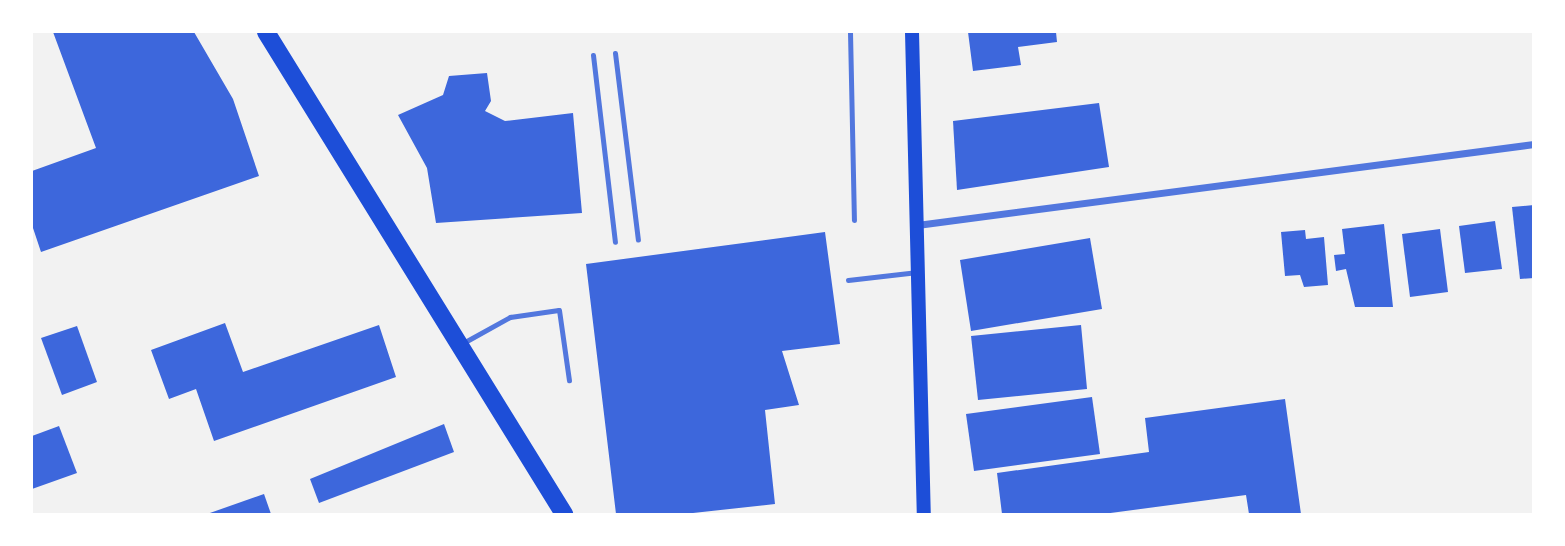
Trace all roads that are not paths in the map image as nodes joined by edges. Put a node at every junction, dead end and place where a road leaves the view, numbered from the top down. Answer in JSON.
{"nodes":[{"id":1,"x":266,"y":32,"type":"edge"},
{"id":2,"x":850,"y":32,"type":"edge"},
{"id":3,"x":912,"y":32,"type":"edge"},
{"id":4,"x":615,"y":53,"type":"dead end"},
{"id":5,"x":593,"y":55,"type":"dead end"},
{"id":6,"x":1534,"y":144,"type":"edge"},
{"id":7,"x":854,"y":219,"type":"dead end"},
{"id":8,"x":916,"y":225,"type":"junction"},
{"id":9,"x":638,"y":240,"type":"dead end"},
{"id":10,"x":615,"y":242,"type":"dead end"},
{"id":11,"x":918,"y":272,"type":"junction"},
{"id":12,"x":848,"y":280,"type":"dead end"},
{"id":13,"x":460,"y":345,"type":"junction"},
{"id":14,"x":569,"y":380,"type":"dead end"},
{"id":15,"x":564,"y":514,"type":"edge"},
{"id":16,"x":924,"y":514,"type":"edge"}],
"edges":[{"from":1,"to":13,"type":"main road"},
{"from":2,"to":7,"type":"lane"},
{"from":3,"to":8,"type":"main road"},
{"from":4,"to":9,"type":"lane"},
{"from":5,"to":10,"type":"lane"},
{"from":6,"to":8,"type":"street"},
{"from":8,"to":11,"type":"main road"},
{"from":11,"to":12,"type":"lane"},
{"from":11,"to":16,"type":"main road"},
{"from":13,"to":14,"type":"lane"},
{"from":13,"to":15,"type":"main road"}]}
